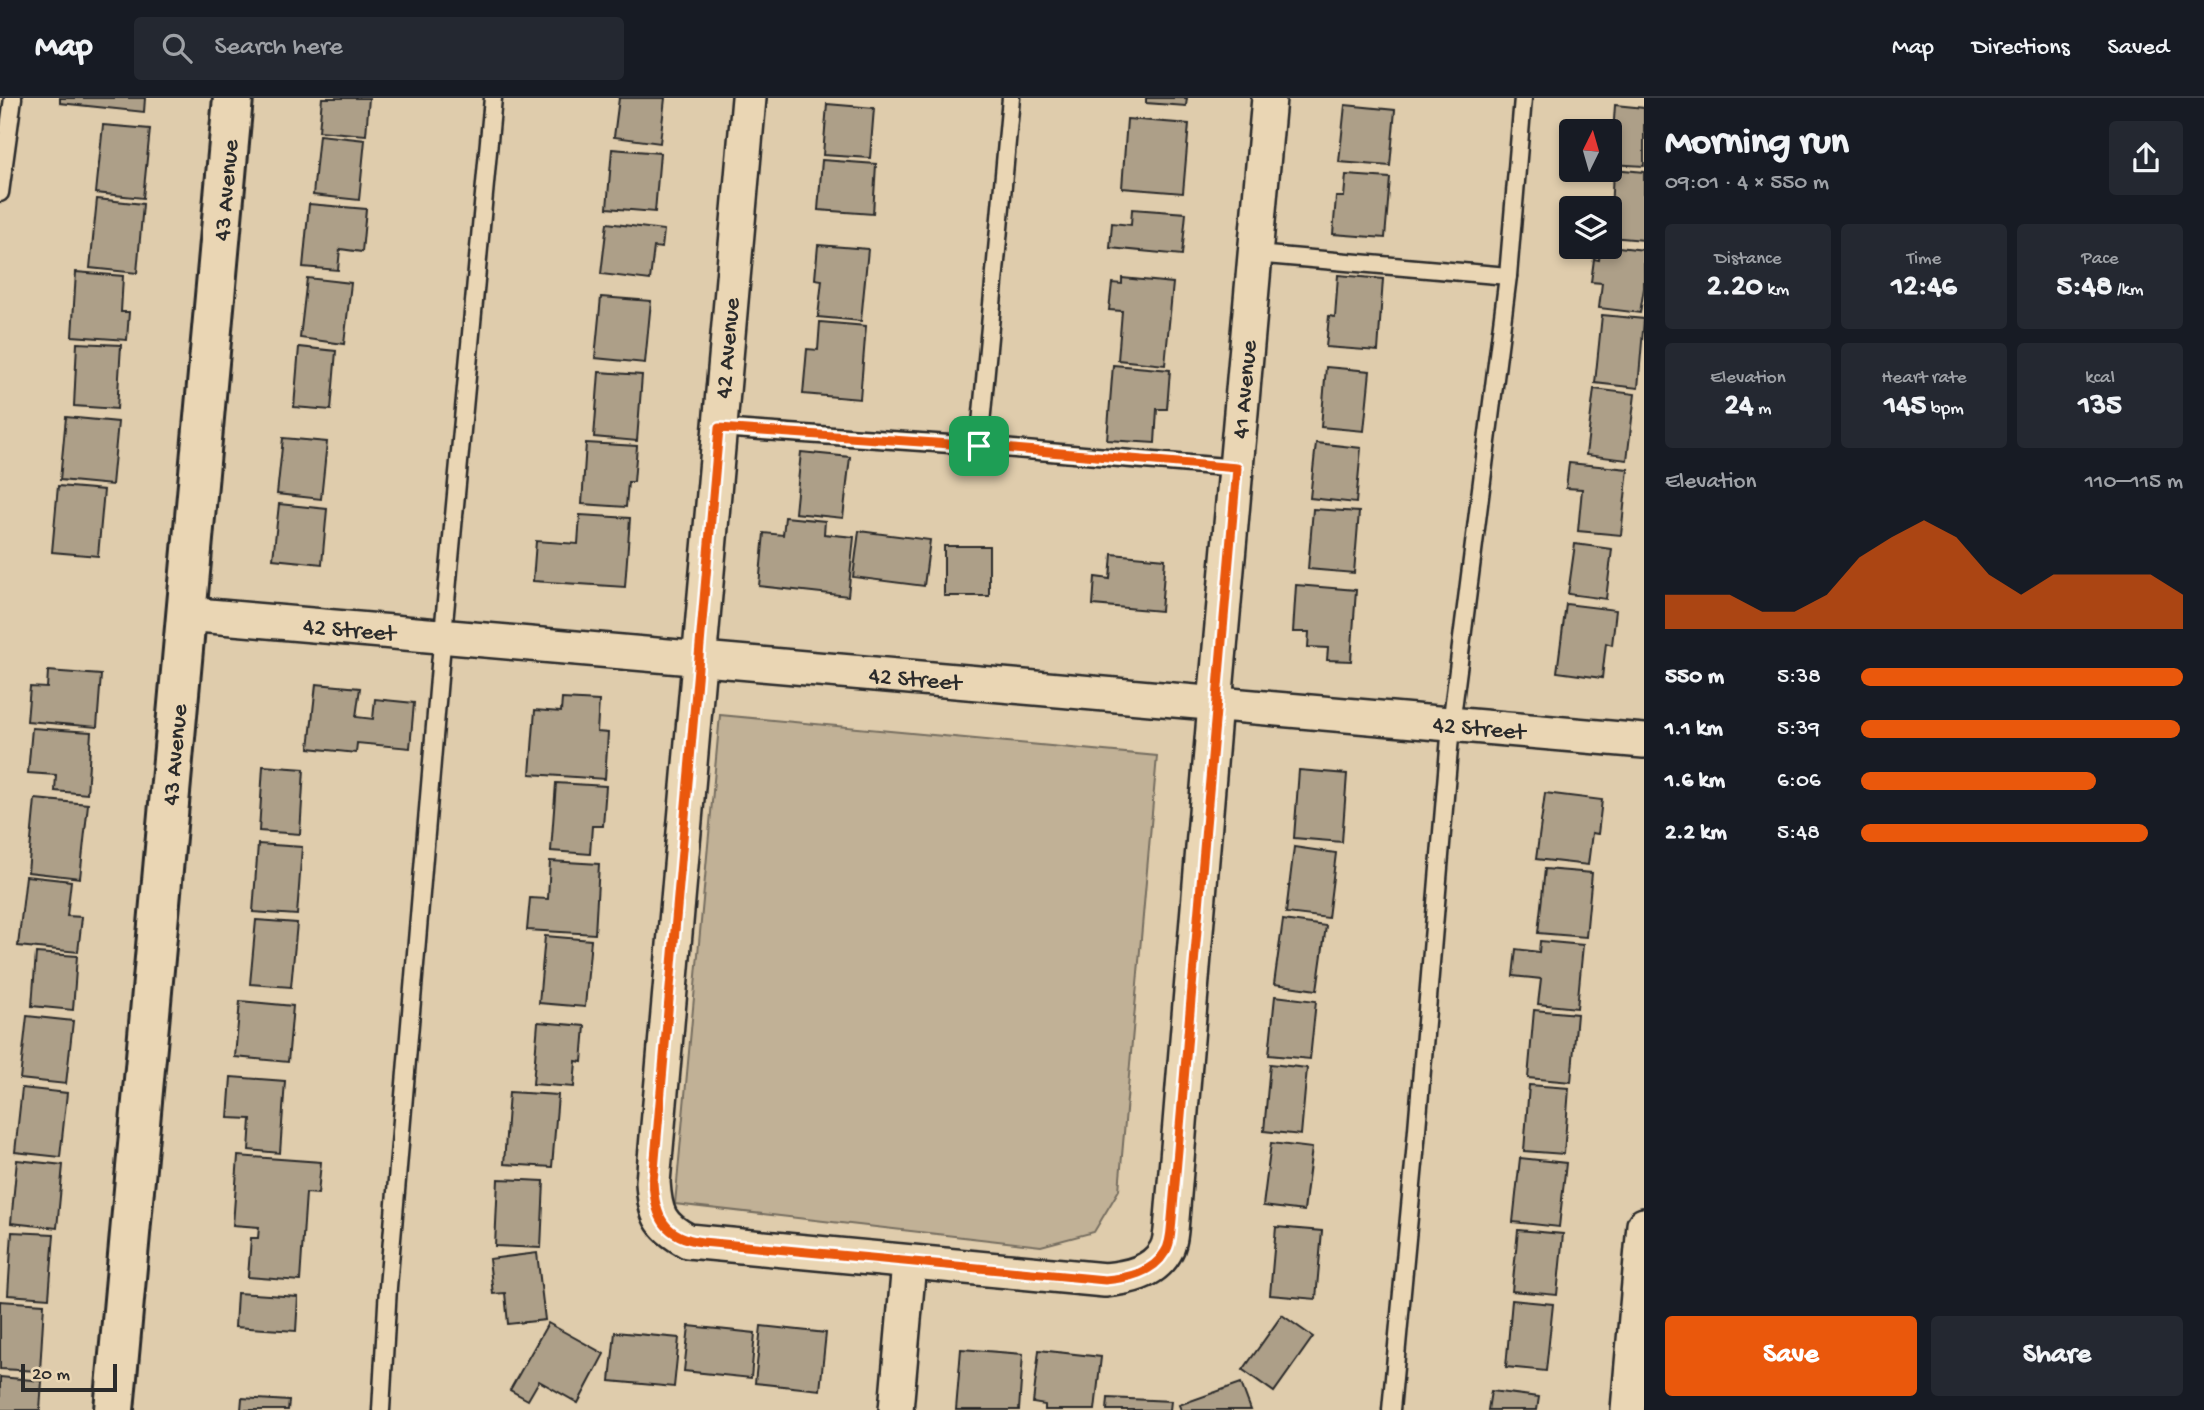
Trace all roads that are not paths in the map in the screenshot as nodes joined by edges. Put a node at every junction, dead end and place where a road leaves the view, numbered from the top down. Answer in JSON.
{"nodes":[{"id":1,"x":13,"y":98,"type":"edge"},
{"id":2,"x":233,"y":98,"type":"edge"},
{"id":3,"x":493,"y":98,"type":"edge"},
{"id":4,"x":749,"y":98,"type":"edge"},
{"id":5,"x":1011,"y":98,"type":"edge"},
{"id":6,"x":1269,"y":98,"type":"edge"},
{"id":7,"x":1523,"y":98,"type":"edge"},
{"id":8,"x":0,"y":193,"type":"edge"},
{"id":9,"x":1255,"y":254,"type":"junction"},
{"id":10,"x":1508,"y":276,"type":"junction"},
{"id":11,"x":719,"y":428,"type":"junction"},
{"id":12,"x":979,"y":446,"type":"junction"},
{"id":13,"x":1237,"y":468,"type":"junction"},
{"id":14,"x":186,"y":614,"type":"junction"},
{"id":15,"x":443,"y":636,"type":"junction"},
{"id":16,"x":699,"y":659,"type":"junction"},
{"id":17,"x":1215,"y":704,"type":"junction"},
{"id":18,"x":1451,"y":725,"type":"junction"},
{"id":19,"x":1644,"y":741,"type":"edge"},
{"id":20,"x":1644,"y":1225,"type":"edge"},
{"id":21,"x":909,"y":1263,"type":"junction"},
{"id":22,"x":114,"y":1410,"type":"edge"},
{"id":23,"x":381,"y":1410,"type":"edge"},
{"id":24,"x":896,"y":1410,"type":"edge"},
{"id":25,"x":1391,"y":1410,"type":"edge"},
{"id":26,"x":1628,"y":1410,"type":"edge"}],
"edges":[{"from":1,"to":8,"type":"lane"},
{"from":2,"to":14,"type":"street","name":"43 Avenue"},
{"from":3,"to":15,"type":"lane"},
{"from":4,"to":11,"type":"street","name":"42 Avenue"},
{"from":5,"to":12,"type":"lane"},
{"from":6,"to":9,"type":"street","name":"41 Avenue"},
{"from":7,"to":10,"type":"lane"},
{"from":9,"to":10,"type":"lane"},
{"from":9,"to":13,"type":"street","name":"41 Avenue"},
{"from":10,"to":18,"type":"lane"},
{"from":11,"to":12,"type":"lane"},
{"from":11,"to":16,"type":"street","name":"42 Avenue"},
{"from":12,"to":13,"type":"lane"},
{"from":13,"to":17,"type":"street","name":"41 Avenue"},
{"from":14,"to":15,"type":"street","name":"42 Street"},
{"from":14,"to":22,"type":"street","name":"43 Avenue"},
{"from":15,"to":16,"type":"street","name":"42 Street"},
{"from":15,"to":23,"type":"lane"},
{"from":16,"to":17,"type":"street","name":"42 Street"},
{"from":16,"to":21,"type":"street","name":"42 Avenue"},
{"from":17,"to":18,"type":"street","name":"42 Street"},
{"from":17,"to":21,"type":"street","name":"41 Avenue"},
{"from":18,"to":19,"type":"street","name":"42 Street"},
{"from":18,"to":25,"type":"lane"},
{"from":20,"to":26,"type":"street"},
{"from":21,"to":24,"type":"street"}]}
